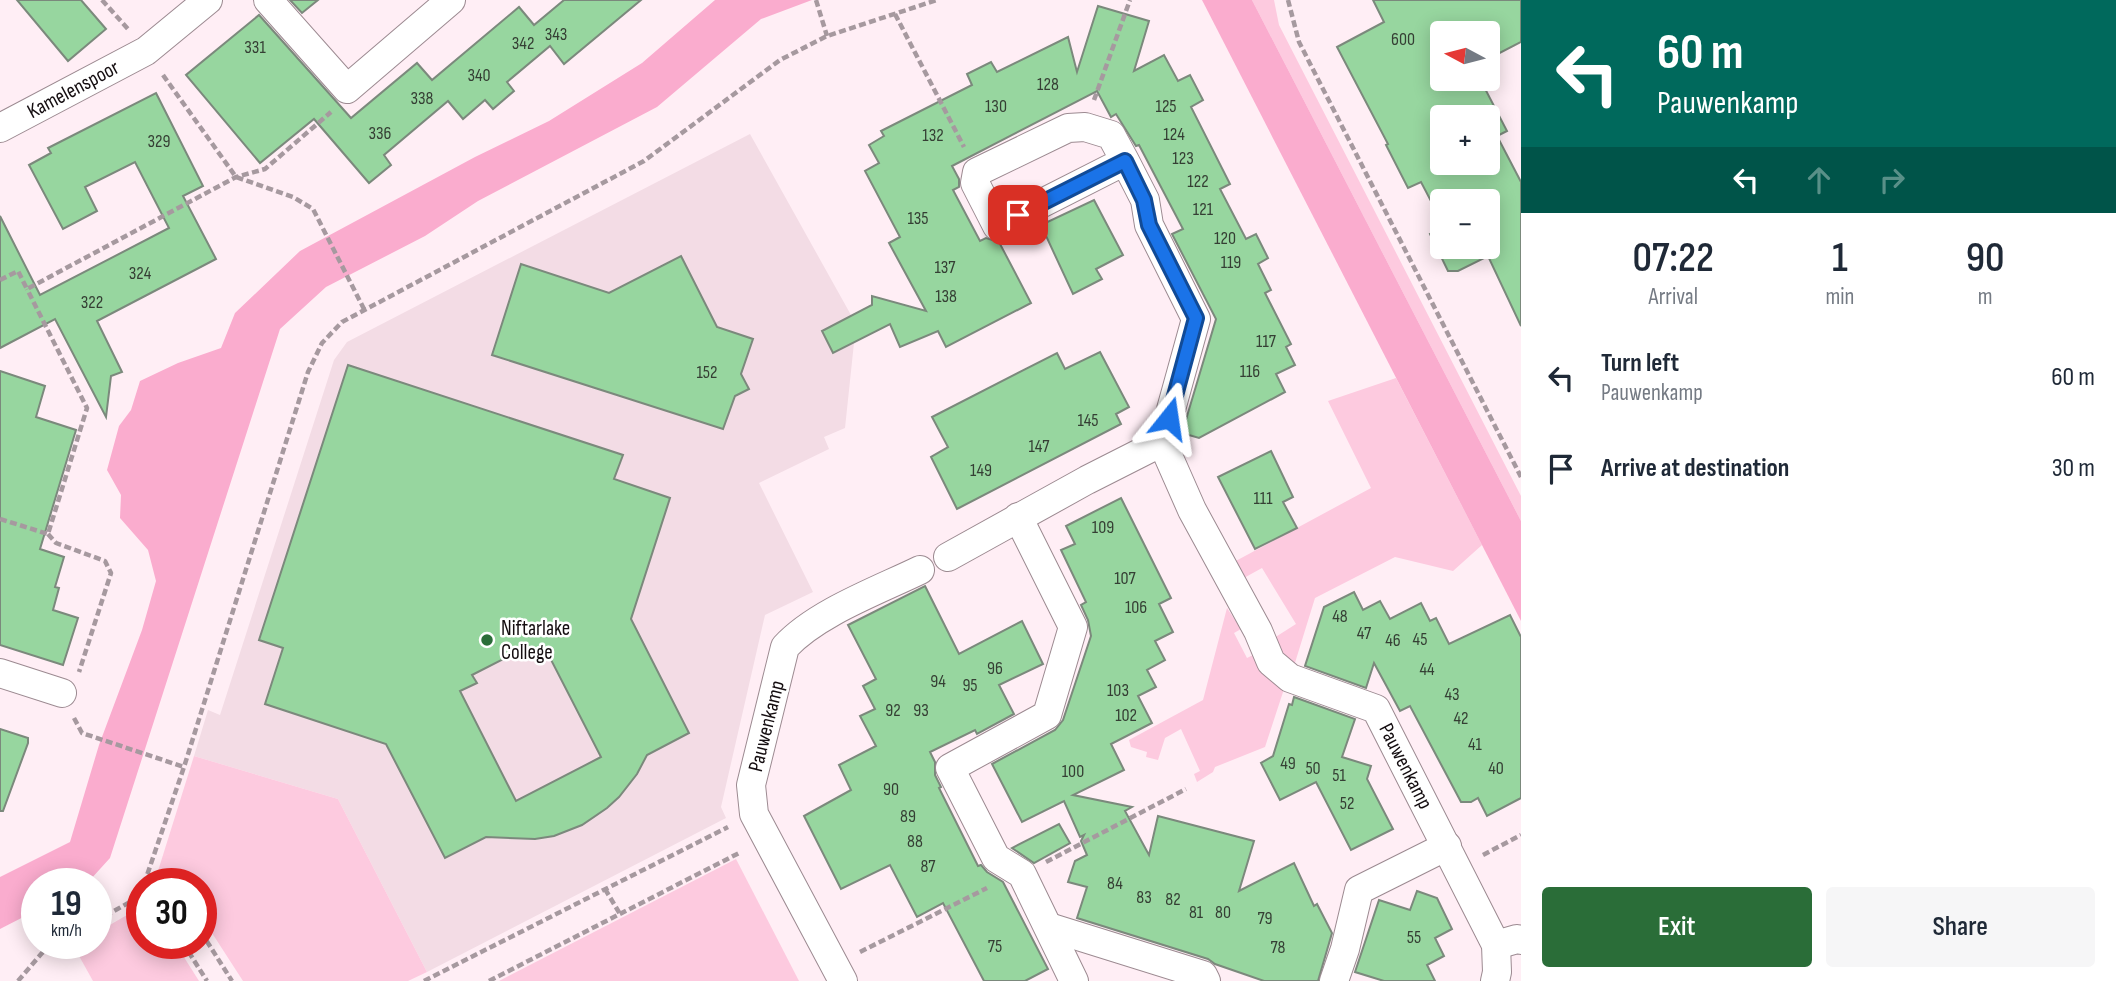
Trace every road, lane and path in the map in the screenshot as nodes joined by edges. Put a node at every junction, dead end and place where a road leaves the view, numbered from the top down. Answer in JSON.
{"nodes":[{"id":1,"x":102,"y":0,"type":"edge"},
{"id":2,"x":208,"y":0,"type":"edge"},
{"id":3,"x":268,"y":0,"type":"edge"},
{"id":4,"x":452,"y":0,"type":"edge"},
{"id":5,"x":937,"y":0,"type":"edge"},
{"id":6,"x":1130,"y":0,"type":"edge"},
{"id":7,"x":1288,"y":0,"type":"edge"},
{"id":8,"x":816,"y":2,"type":"edge"},
{"id":9,"x":895,"y":13,"type":"junction"},
{"id":10,"x":827,"y":36,"type":"junction"},
{"id":11,"x":146,"y":51,"type":"junction"},
{"id":12,"x":347,"y":89,"type":"junction"},
{"id":13,"x":1085,"y":127,"type":"junction"},
{"id":14,"x":0,"y":128,"type":"edge"},
{"id":15,"x":1125,"y":161,"type":"junction"},
{"id":16,"x":977,"y":172,"type":"junction"},
{"id":17,"x":236,"y":177,"type":"junction"},
{"id":18,"x":0,"y":281,"type":"edge"},
{"id":19,"x":27,"y":289,"type":"junction"},
{"id":20,"x":365,"y":311,"type":"junction"},
{"id":21,"x":1163,"y":442,"type":"junction"},
{"id":22,"x":1521,"y":477,"type":"edge"},
{"id":23,"x":1018,"y":517,"type":"junction"},
{"id":24,"x":0,"y":519,"type":"edge"},
{"id":25,"x":48,"y":534,"type":"junction"},
{"id":26,"x":948,"y":557,"type":"dead end"},
{"id":27,"x":920,"y":570,"type":"dead end"},
{"id":28,"x":0,"y":673,"type":"edge"},
{"id":29,"x":69,"y":686,"type":"joint"},
{"id":30,"x":95,"y":737,"type":"dead end"},
{"id":31,"x":184,"y":766,"type":"junction"},
{"id":32,"x":754,"y":814,"type":"junction"},
{"id":33,"x":1521,"y":835,"type":"edge"},
{"id":34,"x":767,"y":839,"type":"junction"},
{"id":35,"x":1452,"y":857,"type":"junction"},
{"id":36,"x":150,"y":868,"type":"edge"},
{"id":37,"x":606,"y":889,"type":"junction"},
{"id":38,"x":620,"y":914,"type":"junction"},
{"id":39,"x":1049,"y":927,"type":"junction"},
{"id":40,"x":1508,"y":942,"type":"edge"},
{"id":41,"x":217,"y":957,"type":"edge"},
{"id":42,"x":37,"y":959,"type":"edge"},
{"id":43,"x":193,"y":959,"type":"edge"},
{"id":44,"x":18,"y":981,"type":"edge"},
{"id":45,"x":207,"y":981,"type":"edge"},
{"id":46,"x":232,"y":981,"type":"edge"},
{"id":47,"x":424,"y":981,"type":"edge"},
{"id":48,"x":489,"y":981,"type":"edge"},
{"id":49,"x":843,"y":981,"type":"edge"},
{"id":50,"x":1074,"y":981,"type":"edge"},
{"id":51,"x":1206,"y":981,"type":"edge"},
{"id":52,"x":1335,"y":981,"type":"edge"},
{"id":53,"x":1495,"y":981,"type":"edge"}],
"edges":[{"from":1,"to":11,"type":"path","name":"Kamelenspoor"},
{"from":2,"to":11,"type":"street","name":"Kamelenspoor"},
{"from":3,"to":12,"type":"street"},
{"from":4,"to":12,"type":"street"},
{"from":5,"to":9,"type":"path"},
{"from":6,"to":13,"type":"path"},
{"from":7,"to":22,"type":"path"},
{"from":8,"to":10,"type":"path"},
{"from":9,"to":10,"type":"path"},
{"from":9,"to":16,"type":"path"},
{"from":10,"to":20,"type":"path"},
{"from":11,"to":14,"type":"street","name":"Kamelenspoor"},
{"from":11,"to":17,"type":"path","name":"Kamelenspoor"},
{"from":12,"to":17,"type":"path"},
{"from":13,"to":15,"type":"street"},
{"from":13,"to":16,"type":"street"},
{"from":15,"to":16,"type":"street"},
{"from":15,"to":21,"type":"street"},
{"from":17,"to":19,"type":"path"},
{"from":17,"to":20,"type":"path"},
{"from":18,"to":19,"type":"path"},
{"from":19,"to":25,"type":"path"},
{"from":20,"to":31,"type":"path"},
{"from":21,"to":23,"type":"street"},
{"from":21,"to":35,"type":"street","name":"Pauwenkamp"},
{"from":23,"to":26,"type":"street"},
{"from":23,"to":39,"type":"street"},
{"from":24,"to":25,"type":"path"},
{"from":25,"to":29,"type":"path"},
{"from":27,"to":32,"type":"street","name":"Pauwenkamp"},
{"from":28,"to":29,"type":"street"},
{"from":30,"to":31,"type":"path"},
{"from":31,"to":36,"type":"path"},
{"from":32,"to":34,"type":"street","name":"Pauwenkamp"},
{"from":32,"to":37,"type":"path"},
{"from":33,"to":35,"type":"path"},
{"from":34,"to":38,"type":"path"},
{"from":34,"to":49,"type":"street","name":"Pauwenkamp"},
{"from":35,"to":40,"type":"street","name":"Pauwenkamp"},
{"from":35,"to":52,"type":"street"},
{"from":37,"to":38,"type":"path"},
{"from":37,"to":47,"type":"path"},
{"from":38,"to":48,"type":"path"},
{"from":39,"to":50,"type":"street"},
{"from":39,"to":51,"type":"street"},
{"from":40,"to":53,"type":"street","name":"Pauwenkamp"},
{"from":41,"to":46,"type":"path"},
{"from":42,"to":44,"type":"path"},
{"from":43,"to":45,"type":"path"}]}
